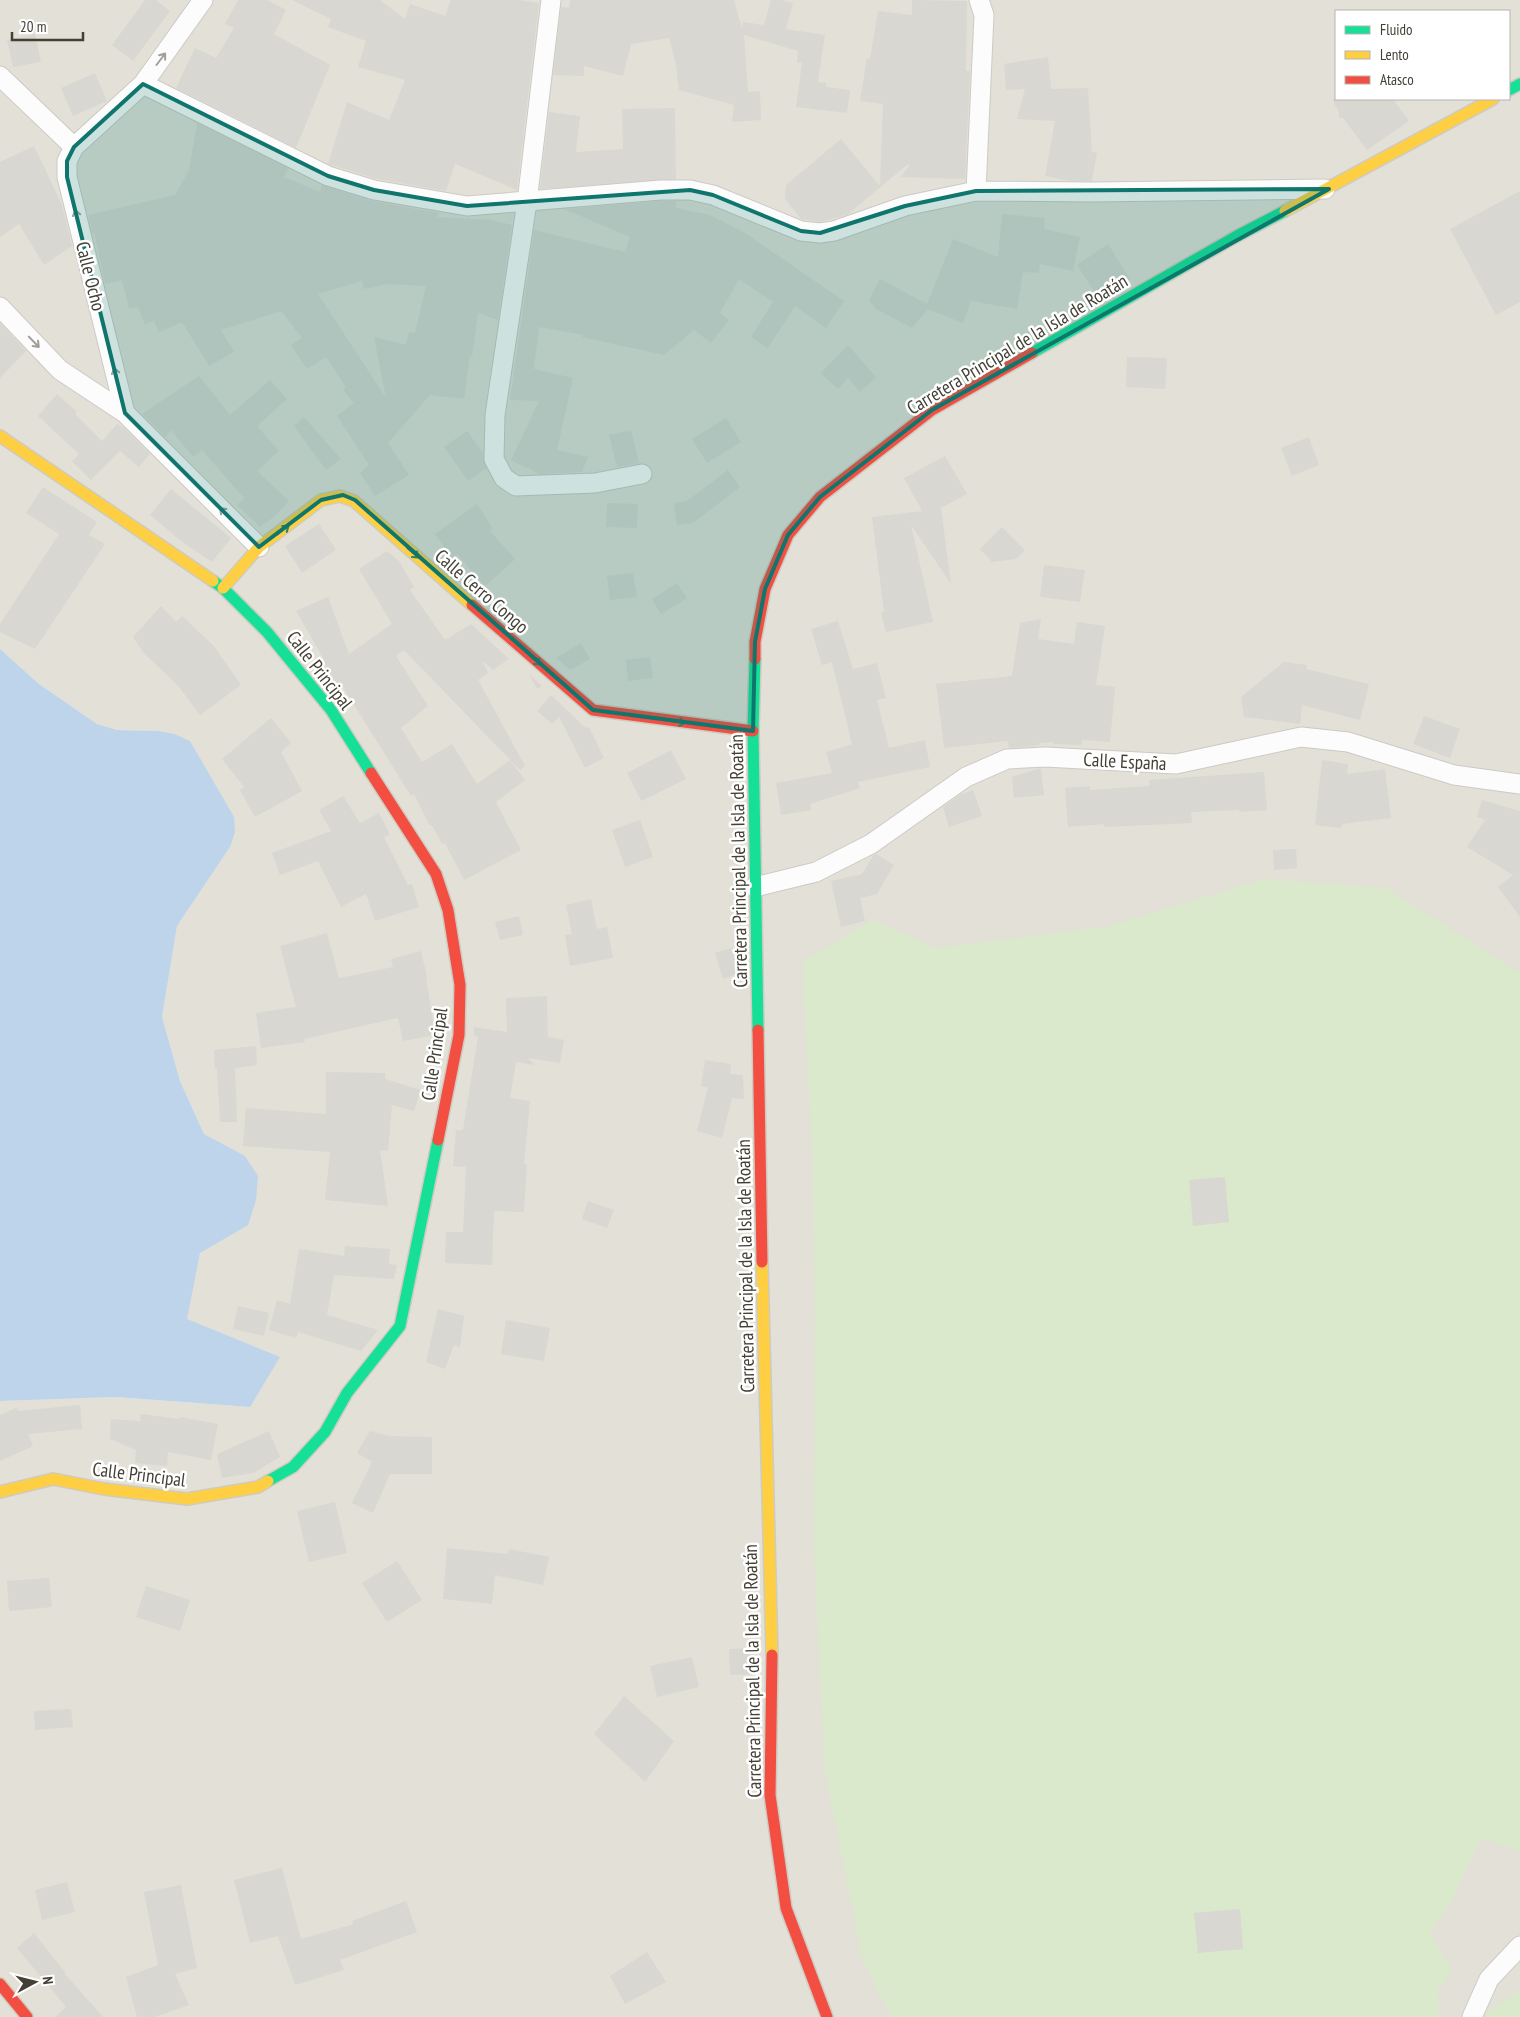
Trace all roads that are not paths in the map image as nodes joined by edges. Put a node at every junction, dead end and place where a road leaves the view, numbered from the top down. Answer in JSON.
{"nodes":[{"id":1,"x":203,"y":0,"type":"edge"},
{"id":2,"x":551,"y":0,"type":"edge"},
{"id":3,"x":978,"y":0,"type":"edge"},
{"id":4,"x":0,"y":76,"type":"edge"},
{"id":5,"x":143,"y":84,"type":"junction"},
{"id":6,"x":1491,"y":100,"type":"edge"},
{"id":7,"x":74,"y":147,"type":"junction"},
{"id":8,"x":1329,"y":189,"type":"junction"},
{"id":9,"x":976,"y":191,"type":"junction"},
{"id":10,"x":527,"y":202,"type":"junction"},
{"id":11,"x":0,"y":307,"type":"edge"},
{"id":12,"x":125,"y":413,"type":"junction"},
{"id":13,"x":0,"y":436,"type":"edge"},
{"id":14,"x":642,"y":474,"type":"dead end"},
{"id":15,"x":259,"y":547,"type":"junction"},
{"id":16,"x":223,"y":588,"type":"junction"},
{"id":17,"x":753,"y":731,"type":"junction"},
{"id":18,"x":1520,"y":784,"type":"edge"},
{"id":19,"x":755,"y":887,"type":"junction"},
{"id":20,"x":0,"y":1492,"type":"edge"},
{"id":21,"x":1520,"y":1946,"type":"edge"},
{"id":22,"x":0,"y":1984,"type":"edge"},
{"id":23,"x":27,"y":2017,"type":"edge"},
{"id":24,"x":826,"y":2017,"type":"edge"},
{"id":25,"x":1472,"y":2017,"type":"edge"}],
"edges":[{"from":5,"to":1,"type":"street","one_way":true},
{"from":2,"to":10,"type":"street"},
{"from":3,"to":9,"type":"street"},
{"from":4,"to":7,"type":"street"},
{"from":5,"to":7,"type":"street"},
{"from":5,"to":10,"type":"street"},
{"from":6,"to":8,"type":"main road","name":"Carretera Principal de la Isla de Roatán"},
{"from":12,"to":7,"type":"street","name":"Calle Ocho","one_way":true},
{"from":8,"to":9,"type":"street"},
{"from":8,"to":17,"type":"main road","name":"Carretera Principal de la Isla de Roatán"},
{"from":9,"to":10,"type":"street"},
{"from":10,"to":14,"type":"street"},
{"from":11,"to":12,"type":"street","one_way":true},
{"from":15,"to":12,"type":"street","one_way":true},
{"from":13,"to":16,"type":"main road","name":"Calle Principal"},
{"from":15,"to":16,"type":"main road","name":"Calle Cerro Congo"},
{"from":15,"to":17,"type":"main road","name":"Calle Cerro Congo","one_way":true},
{"from":16,"to":20,"type":"main road","name":"Calle Principal"},
{"from":17,"to":19,"type":"main road","name":"Carretera Principal de la Isla de Roatán"},
{"from":18,"to":19,"type":"street","name":"Calle España"},
{"from":19,"to":24,"type":"main road","name":"Carretera Principal de la Isla de Roatán"},
{"from":21,"to":25,"type":"street"},
{"from":22,"to":23,"type":"main road"}]}
